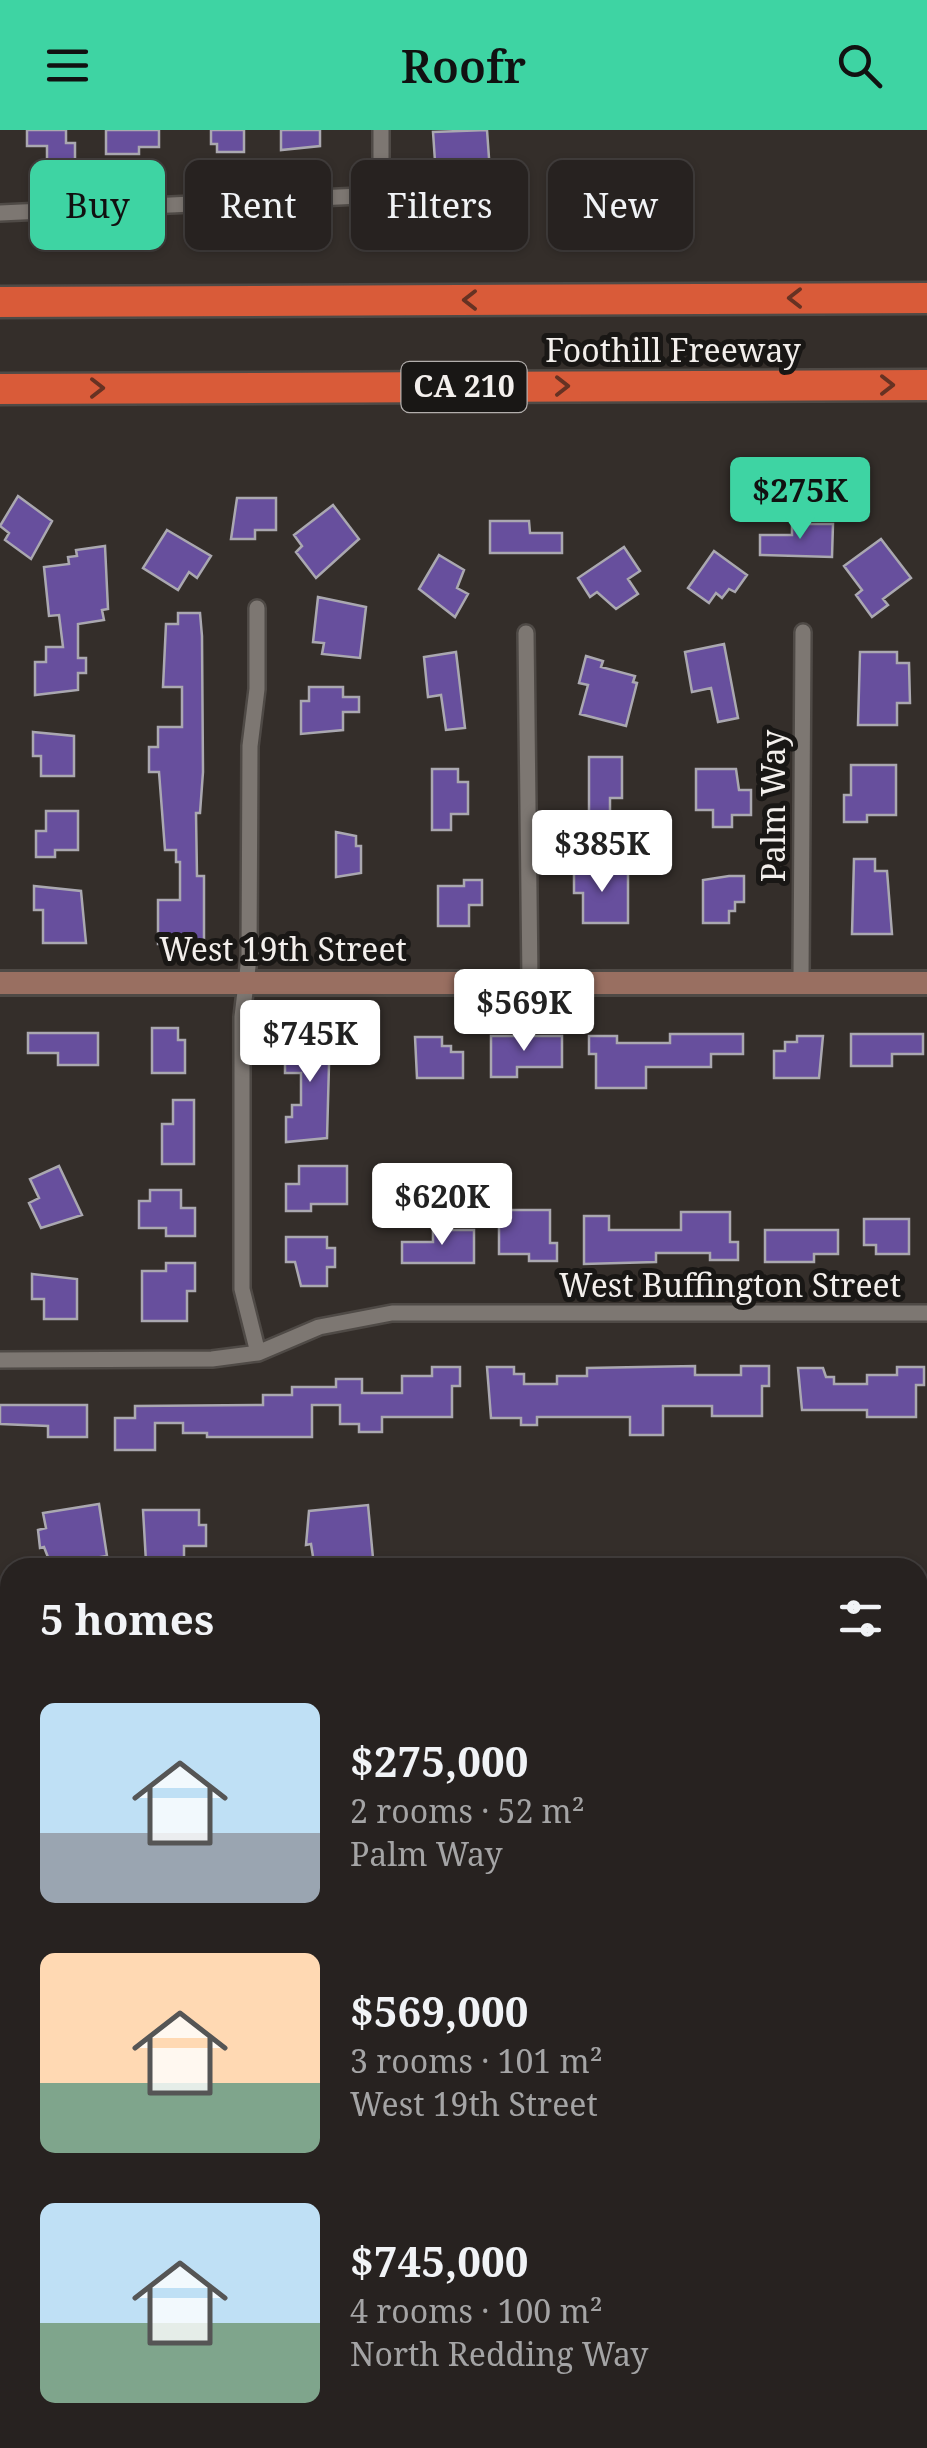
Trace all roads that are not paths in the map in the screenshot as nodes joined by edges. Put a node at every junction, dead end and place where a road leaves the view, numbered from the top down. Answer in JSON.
{"nodes":[{"id":1,"x":381,"y":130,"type":"edge"},
{"id":2,"x":0,"y":213,"type":"edge"},
{"id":3,"x":927,"y":298,"type":"edge"},
{"id":4,"x":0,"y":302,"type":"edge"},
{"id":5,"x":927,"y":385,"type":"edge"},
{"id":6,"x":0,"y":389,"type":"edge"},
{"id":7,"x":257,"y":608,"type":"dead end"},
{"id":8,"x":802,"y":632,"type":"dead end"},
{"id":9,"x":526,"y":634,"type":"dead end"},
{"id":10,"x":530,"y":981,"type":"junction"},
{"id":11,"x":801,"y":981,"type":"junction"},
{"id":12,"x":247,"y":982,"type":"junction"},
{"id":13,"x":927,"y":983,"type":"edge"},
{"id":14,"x":0,"y":984,"type":"edge"},
{"id":15,"x":927,"y":1313,"type":"edge"},
{"id":16,"x":258,"y":1354,"type":"junction"},
{"id":17,"x":0,"y":1360,"type":"edge"}],
"edges":[{"from":1,"to":2,"type":"street"},
{"from":3,"to":4,"type":"highway","name":"Foothill Freeway","one_way":true},
{"from":6,"to":5,"type":"highway","name":"Foothill Freeway","number":"CA 210","one_way":true},
{"from":7,"to":12,"type":"street"},
{"from":8,"to":11,"type":"street","name":"Palm Way"},
{"from":9,"to":10,"type":"street"},
{"from":10,"to":11,"type":"main road","name":"West 19th Street"},
{"from":10,"to":12,"type":"main road","name":"West 19th Street"},
{"from":11,"to":13,"type":"main road","name":"West 19th Street"},
{"from":12,"to":14,"type":"main road","name":"West 19th Street"},
{"from":12,"to":16,"type":"street"},
{"from":15,"to":16,"type":"street","name":"West Buffington Street"},
{"from":16,"to":17,"type":"street","name":"West Buffington Street"}]}
